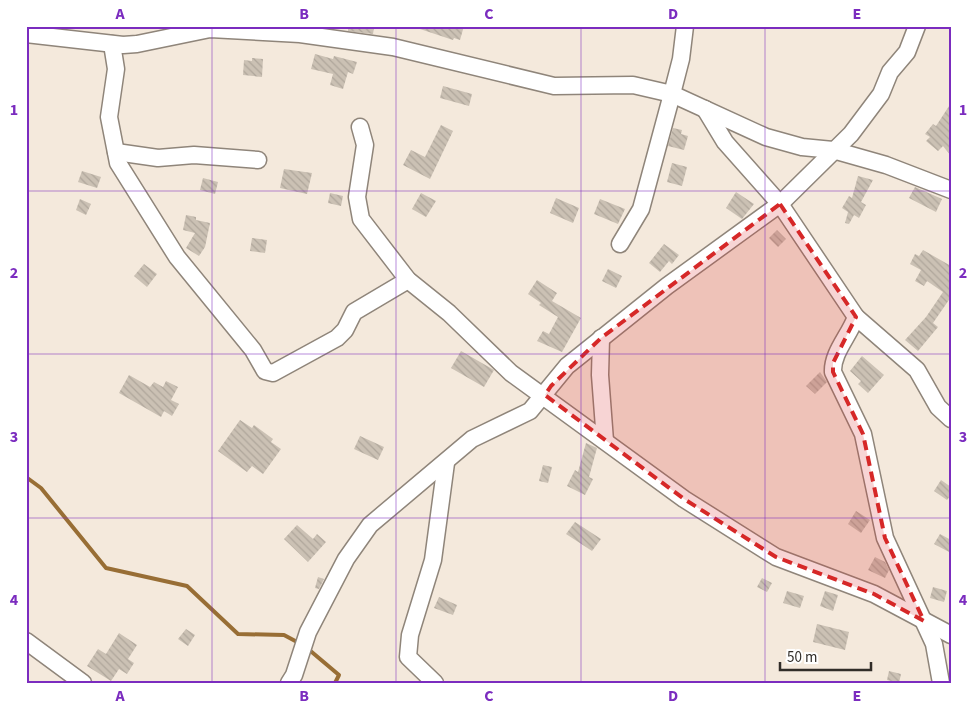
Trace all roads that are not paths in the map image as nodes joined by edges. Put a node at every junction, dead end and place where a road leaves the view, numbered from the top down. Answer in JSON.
{"nodes":[{"id":1,"x":685,"y":26,"type":"edge"},
{"id":2,"x":917,"y":26,"type":"edge"},
{"id":3,"x":266,"y":29,"type":"edge"},
{"id":4,"x":26,"y":34,"type":"edge"},
{"id":5,"x":112,"y":44,"type":"junction"},
{"id":6,"x":672,"y":94,"type":"junction"},
{"id":7,"x":704,"y":109,"type":"junction"},
{"id":8,"x":360,"y":127,"type":"dead end"},
{"id":9,"x":833,"y":150,"type":"junction"},
{"id":10,"x":116,"y":152,"type":"junction"},
{"id":11,"x":258,"y":160,"type":"dead end"},
{"id":12,"x":951,"y":190,"type":"edge"},
{"id":13,"x":780,"y":204,"type":"junction"},
{"id":14,"x":620,"y":244,"type":"dead end"},
{"id":15,"x":408,"y":280,"type":"junction"},
{"id":16,"x":856,"y":317,"type":"junction"},
{"id":17,"x":601,"y":338,"type":"junction"},
{"id":18,"x":544,"y":396,"type":"junction"},
{"id":19,"x":951,"y":419,"type":"edge"},
{"id":20,"x":605,"y":441,"type":"junction"},
{"id":21,"x":446,"y":462,"type":"junction"},
{"id":22,"x":924,"y":621,"type":"junction"},
{"id":23,"x":951,"y":635,"type":"edge"},
{"id":24,"x":26,"y":641,"type":"edge"},
{"id":25,"x":83,"y":683,"type":"edge"},
{"id":26,"x":289,"y":683,"type":"edge"},
{"id":27,"x":435,"y":683,"type":"edge"},
{"id":28,"x":941,"y":683,"type":"edge"}],
"edges":[{"from":1,"to":6,"type":"street"},
{"from":2,"to":9,"type":"street"},
{"from":3,"to":5,"type":"street"},
{"from":3,"to":6,"type":"street"},
{"from":4,"to":5,"type":"street"},
{"from":5,"to":10,"type":"street"},
{"from":6,"to":7,"type":"street"},
{"from":6,"to":14,"type":"street"},
{"from":7,"to":9,"type":"street"},
{"from":7,"to":13,"type":"street"},
{"from":8,"to":15,"type":"street"},
{"from":9,"to":12,"type":"street"},
{"from":9,"to":13,"type":"street"},
{"from":10,"to":11,"type":"street"},
{"from":10,"to":15,"type":"street"},
{"from":13,"to":16,"type":"street"},
{"from":13,"to":17,"type":"street"},
{"from":15,"to":18,"type":"street"},
{"from":16,"to":19,"type":"street"},
{"from":16,"to":22,"type":"street"},
{"from":17,"to":18,"type":"street"},
{"from":17,"to":20,"type":"street"},
{"from":18,"to":20,"type":"street"},
{"from":18,"to":21,"type":"street"},
{"from":20,"to":22,"type":"street"},
{"from":21,"to":26,"type":"street"},
{"from":21,"to":27,"type":"street"},
{"from":22,"to":23,"type":"street"},
{"from":22,"to":28,"type":"street"},
{"from":24,"to":25,"type":"street"}]}
